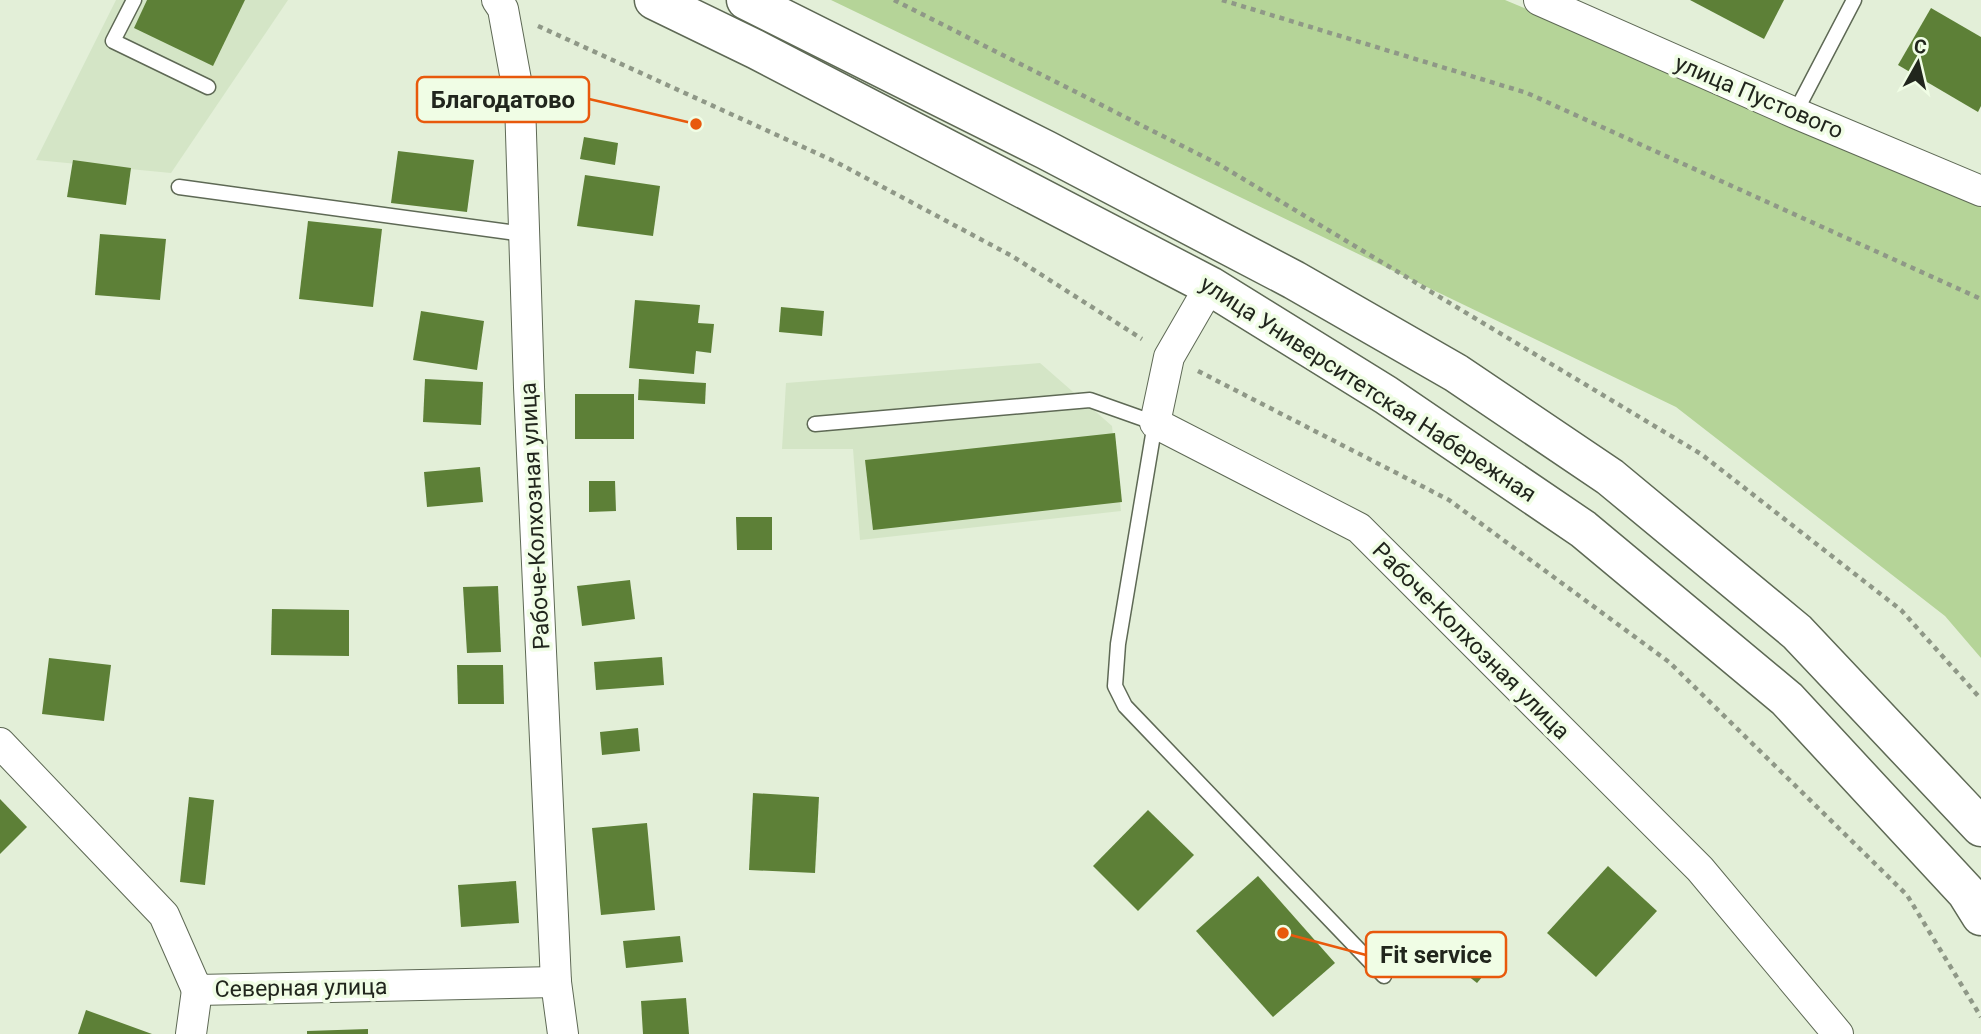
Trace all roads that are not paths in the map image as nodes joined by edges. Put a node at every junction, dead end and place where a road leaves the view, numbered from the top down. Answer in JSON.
{"nodes":[{"id":1,"x":134,"y":0,"type":"edge"},
{"id":2,"x":654,"y":0,"type":"edge"},
{"id":3,"x":746,"y":0,"type":"edge"},
{"id":4,"x":1539,"y":0,"type":"edge"},
{"id":5,"x":1854,"y":0,"type":"edge"},
{"id":6,"x":500,"y":5,"type":"edge"},
{"id":7,"x":208,"y":88,"type":"dead end"},
{"id":8,"x":1795,"y":113,"type":"junction"},
{"id":9,"x":179,"y":187,"type":"dead end"},
{"id":10,"x":1981,"y":191,"type":"edge"},
{"id":11,"x":524,"y":234,"type":"junction"},
{"id":12,"x":1210,"y":286,"type":"junction"},
{"id":13,"x":1155,"y":423,"type":"junction"},
{"id":14,"x":815,"y":424,"type":"dead end"},
{"id":15,"x":0,"y":743,"type":"edge"},
{"id":16,"x":1981,"y":827,"type":"edge"},
{"id":17,"x":1981,"y":916,"type":"edge"},
{"id":18,"x":1384,"y":976,"type":"dead end"},
{"id":19,"x":556,"y":982,"type":"junction"},
{"id":20,"x":197,"y":990,"type":"junction"},
{"id":21,"x":191,"y":1034,"type":"edge"},
{"id":22,"x":564,"y":1034,"type":"edge"},
{"id":23,"x":1838,"y":1034,"type":"edge"}],
"edges":[{"from":1,"to":7,"type":"lane"},
{"from":2,"to":12,"type":"main road","name":"улица Университетская Набережная"},
{"from":3,"to":16,"type":"main road","name":"улица Университетская Набережная"},
{"from":4,"to":8,"type":"street","name":"улица Пустового"},
{"from":5,"to":8,"type":"lane"},
{"from":6,"to":11,"type":"street","name":"Рабоче-Колхозная улица"},
{"from":8,"to":10,"type":"street","name":"улица Пустового"},
{"from":9,"to":11,"type":"lane"},
{"from":11,"to":19,"type":"street","name":"Рабоче-Колхозная улица"},
{"from":12,"to":13,"type":"street"},
{"from":12,"to":17,"type":"main road","name":"улица Университетская Набережная"},
{"from":13,"to":14,"type":"lane"},
{"from":13,"to":18,"type":"lane"},
{"from":13,"to":23,"type":"street","name":"Рабоче-Колхозная улица"},
{"from":15,"to":20,"type":"street","name":"Северная улица"},
{"from":19,"to":20,"type":"street","name":"Северная улица"},
{"from":19,"to":22,"type":"street","name":"Рабоче-Колхозная улица"},
{"from":20,"to":21,"type":"street"}]}
